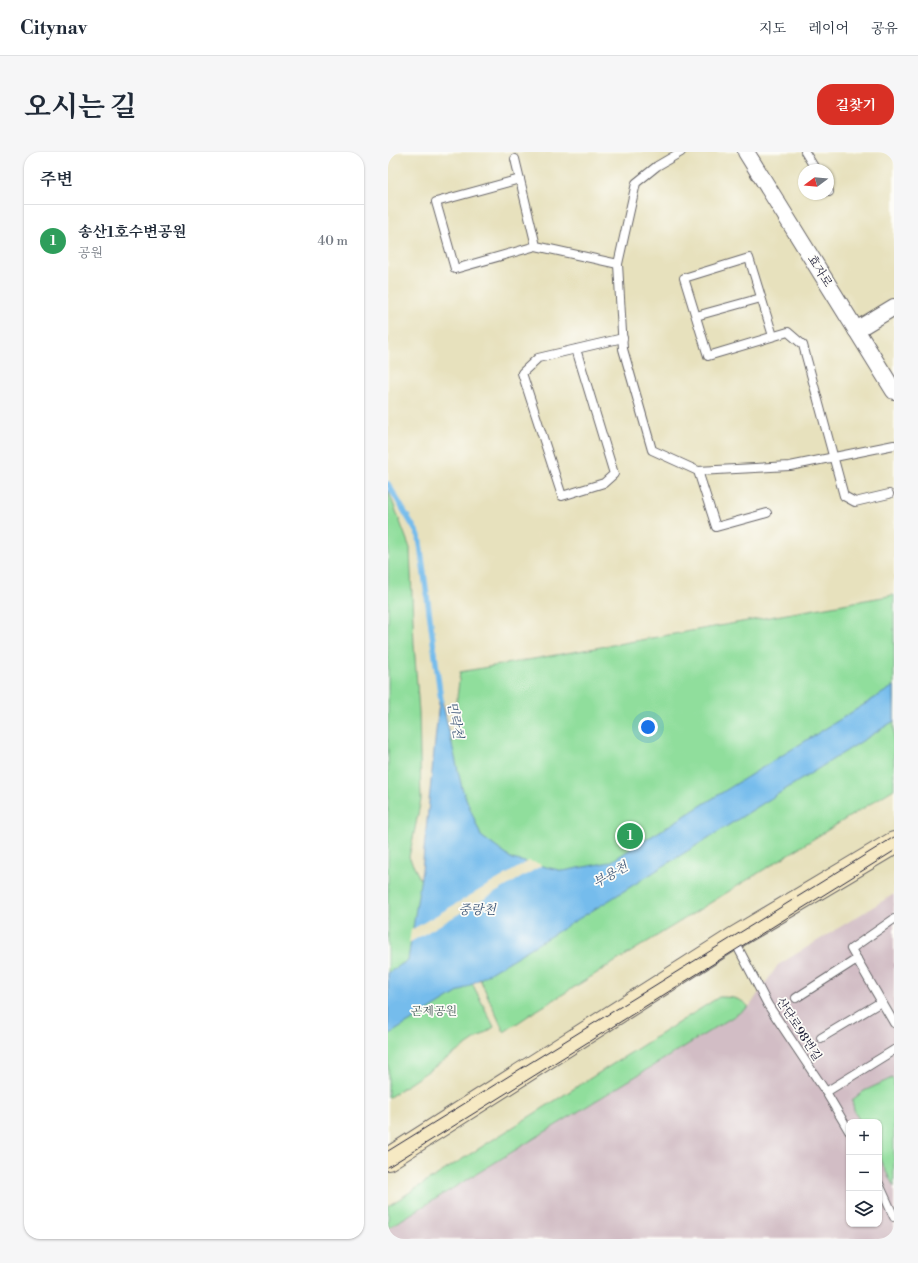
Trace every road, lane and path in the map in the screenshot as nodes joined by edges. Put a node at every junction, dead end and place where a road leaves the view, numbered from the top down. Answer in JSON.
{"nodes":[{"id":1,"x":680,"y":152,"type":"edge"},
{"id":2,"x":746,"y":152,"type":"edge"},
{"id":3,"x":805,"y":152,"type":"edge"},
{"id":4,"x":515,"y":159,"type":"dead end"},
{"id":5,"x":812,"y":164,"type":"edge"},
{"id":6,"x":520,"y":179,"type":"junction"},
{"id":7,"x":536,"y":246,"type":"junction"},
{"id":8,"x":618,"y":264,"type":"junction"},
{"id":9,"x":761,"y":298,"type":"junction"},
{"id":10,"x":894,"y":307,"type":"edge"},
{"id":11,"x":696,"y":316,"type":"junction"},
{"id":12,"x":856,"y":330,"type":"junction"},
{"id":13,"x":773,"y":336,"type":"junction"},
{"id":14,"x":623,"y":338,"type":"junction"},
{"id":15,"x":576,"y":349,"type":"junction"},
{"id":16,"x":894,"y":391,"type":"edge"},
{"id":17,"x":894,"y":445,"type":"edge"},
{"id":18,"x":834,"y":457,"type":"junction"},
{"id":19,"x":698,"y":471,"type":"junction"},
{"id":20,"x":889,"y":494,"type":"dead end"},
{"id":21,"x":767,"y":513,"type":"dead end"},
{"id":22,"x":894,"y":843,"type":"edge"},
{"id":23,"x":894,"y":919,"type":"edge"},
{"id":24,"x":733,"y":939,"type":"junction"},
{"id":25,"x":857,"y":959,"type":"junction"},
{"id":26,"x":796,"y":998,"type":"dead end"},
{"id":27,"x":882,"y":1002,"type":"junction"},
{"id":28,"x":894,"y":1023,"type":"edge"},
{"id":29,"x":821,"y":1038,"type":"dead end"},
{"id":30,"x":894,"y":1050,"type":"edge"},
{"id":31,"x":826,"y":1092,"type":"junction"},
{"id":32,"x":846,"y":1126,"type":"edge"},
{"id":33,"x":388,"y":1159,"type":"edge"},
{"id":34,"x":882,"y":1191,"type":"edge"},
{"id":35,"x":894,"y":1217,"type":"edge"}],
"edges":[{"from":1,"to":8,"type":"lane"},
{"from":2,"to":12,"type":"street","name":"효자로"},
{"from":3,"to":5,"type":"lane"},
{"from":4,"to":6,"type":"lane"},
{"from":6,"to":7,"type":"lane"},
{"from":6,"to":7,"type":"lane"},
{"from":7,"to":8,"type":"lane"},
{"from":8,"to":14,"type":"lane"},
{"from":9,"to":11,"type":"lane"},
{"from":9,"to":11,"type":"lane"},
{"from":9,"to":13,"type":"lane"},
{"from":10,"to":12,"type":"street"},
{"from":11,"to":13,"type":"lane"},
{"from":12,"to":16,"type":"street","name":"효자로"},
{"from":13,"to":18,"type":"lane"},
{"from":14,"to":15,"type":"lane"},
{"from":14,"to":19,"type":"lane"},
{"from":15,"to":15,"type":"lane"},
{"from":17,"to":18,"type":"lane"},
{"from":18,"to":19,"type":"lane"},
{"from":18,"to":20,"type":"lane"},
{"from":19,"to":21,"type":"lane"},
{"from":22,"to":24,"type":"main road"},
{"from":23,"to":25,"type":"lane"},
{"from":24,"to":31,"type":"lane","name":"산단로98번길"},
{"from":24,"to":33,"type":"main road"},
{"from":25,"to":26,"type":"lane"},
{"from":25,"to":27,"type":"lane"},
{"from":27,"to":28,"type":"lane"},
{"from":27,"to":29,"type":"lane"},
{"from":30,"to":31,"type":"lane"},
{"from":31,"to":32,"type":"lane","name":"산단로98번길"},
{"from":34,"to":35,"type":"lane"}]}
